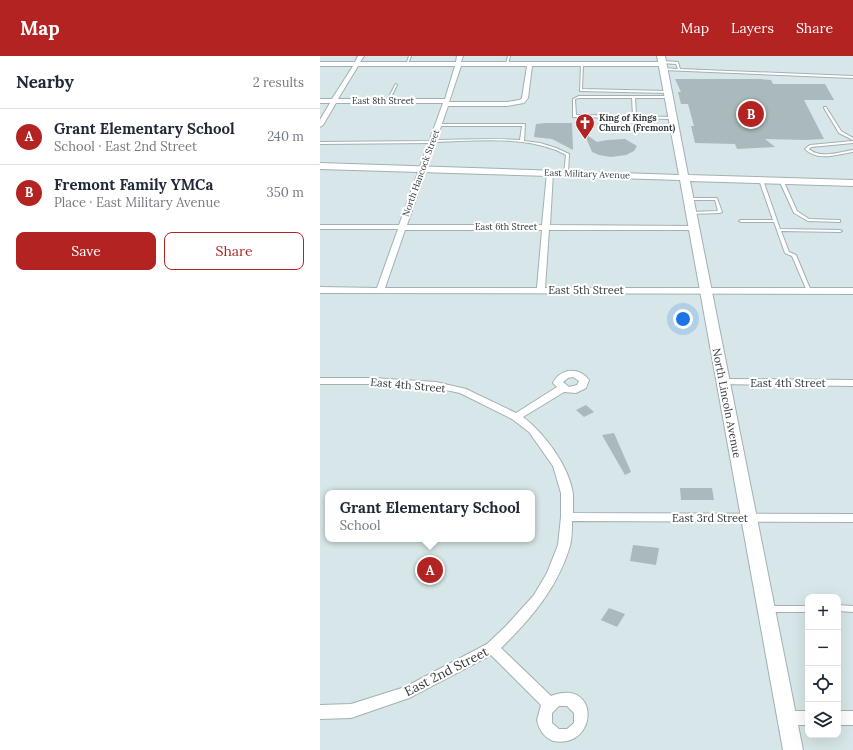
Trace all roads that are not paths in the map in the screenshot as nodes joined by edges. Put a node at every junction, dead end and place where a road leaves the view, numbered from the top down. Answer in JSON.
{"nodes":[{"id":1,"x":361,"y":56,"type":"edge"},
{"id":2,"x":410,"y":56,"type":"edge"},
{"id":3,"x":460,"y":56,"type":"edge"},
{"id":4,"x":509,"y":56,"type":"edge"},
{"id":5,"x":558,"y":56,"type":"edge"},
{"id":6,"x":662,"y":63,"type":"edge"},
{"id":7,"x":320,"y":64,"type":"edge"},
{"id":8,"x":357,"y":64,"type":"junction"},
{"id":9,"x":407,"y":64,"type":"junction"},
{"id":10,"x":458,"y":64,"type":"junction"},
{"id":11,"x":507,"y":64,"type":"junction"},
{"id":12,"x":530,"y":64,"type":"junction"},
{"id":13,"x":557,"y":64,"type":"junction"},
{"id":14,"x":582,"y":64,"type":"junction"},
{"id":15,"x":679,"y":69,"type":"junction"},
{"id":16,"x":853,"y":77,"type":"edge"},
{"id":17,"x":396,"y":85,"type":"dead end"},
{"id":18,"x":668,"y":95,"type":"junction"},
{"id":19,"x":633,"y":97,"type":"junction"},
{"id":20,"x":320,"y":101,"type":"edge"},
{"id":21,"x":334,"y":101,"type":"junction"},
{"id":22,"x":388,"y":101,"type":"junction"},
{"id":23,"x":446,"y":102,"type":"junction"},
{"id":24,"x":825,"y":108,"type":"dead end"},
{"id":25,"x":635,"y":118,"type":"junction"},
{"id":26,"x":672,"y":118,"type":"junction"},
{"id":27,"x":320,"y":125,"type":"edge"},
{"id":28,"x":438,"y":125,"type":"junction"},
{"id":29,"x":853,"y":139,"type":"edge"},
{"id":30,"x":522,"y":141,"type":"junction"},
{"id":31,"x":432,"y":142,"type":"junction"},
{"id":32,"x":853,"y":142,"type":"edge"},
{"id":33,"x":320,"y":143,"type":"edge"},
{"id":34,"x":853,"y":151,"type":"edge"},
{"id":35,"x":320,"y":166,"type":"edge"},
{"id":36,"x":422,"y":170,"type":"junction"},
{"id":37,"x":550,"y":173,"type":"junction"},
{"id":38,"x":566,"y":174,"type":"junction"},
{"id":39,"x":683,"y":177,"type":"junction"},
{"id":40,"x":761,"y":180,"type":"junction"},
{"id":41,"x":781,"y":180,"type":"junction"},
{"id":42,"x":853,"y":183,"type":"edge"},
{"id":43,"x":689,"y":206,"type":"junction"},
{"id":44,"x":741,"y":221,"type":"dead end"},
{"id":45,"x":776,"y":221,"type":"junction"},
{"id":46,"x":840,"y":221,"type":"dead end"},
{"id":47,"x":320,"y":227,"type":"edge"},
{"id":48,"x":401,"y":228,"type":"junction"},
{"id":49,"x":544,"y":228,"type":"junction"},
{"id":50,"x":693,"y":228,"type":"junction"},
{"id":51,"x":779,"y":230,"type":"junction"},
{"id":52,"x":840,"y":231,"type":"dead end"},
{"id":53,"x":320,"y":290,"type":"edge"},
{"id":54,"x":380,"y":290,"type":"junction"},
{"id":55,"x":541,"y":290,"type":"junction"},
{"id":56,"x":705,"y":291,"type":"junction"},
{"id":57,"x":809,"y":291,"type":"junction"},
{"id":58,"x":853,"y":291,"type":"edge"},
{"id":59,"x":320,"y":381,"type":"edge"},
{"id":60,"x":723,"y":382,"type":"junction"},
{"id":61,"x":853,"y":383,"type":"edge"},
{"id":62,"x":563,"y":388,"type":"dead end"},
{"id":63,"x":516,"y":417,"type":"junction"},
{"id":64,"x":567,"y":517,"type":"junction"},
{"id":65,"x":748,"y":518,"type":"junction"},
{"id":66,"x":853,"y":518,"type":"edge"},
{"id":67,"x":805,"y":608,"type":"edge"},
{"id":68,"x":841,"y":608,"type":"edge"},
{"id":69,"x":766,"y":609,"type":"junction"},
{"id":70,"x":853,"y":609,"type":"edge"},
{"id":71,"x":492,"y":648,"type":"junction"},
{"id":72,"x":550,"y":704,"type":"dead end"},
{"id":73,"x":320,"y":712,"type":"edge"},
{"id":74,"x":787,"y":718,"type":"junction"},
{"id":75,"x":805,"y":718,"type":"edge"},
{"id":76,"x":841,"y":718,"type":"edge"},
{"id":77,"x":853,"y":718,"type":"edge"},
{"id":78,"x":793,"y":750,"type":"edge"}],
"edges":[{"from":1,"to":8,"type":"street"},
{"from":2,"to":9,"type":"lane"},
{"from":3,"to":10,"type":"street","name":"North Hancock Street"},
{"from":4,"to":11,"type":"lane"},
{"from":5,"to":13,"type":"street"},
{"from":6,"to":14,"type":"street"},
{"from":6,"to":15,"type":"lane"},
{"from":6,"to":15,"type":"lane"},
{"from":6,"to":18,"type":"street","name":"North Lincoln Avenue"},
{"from":7,"to":8,"type":"street"},
{"from":8,"to":9,"type":"street"},
{"from":8,"to":21,"type":"street"},
{"from":9,"to":10,"type":"street"},
{"from":10,"to":11,"type":"street"},
{"from":10,"to":23,"type":"street","name":"North Hancock Street"},
{"from":11,"to":12,"type":"street"},
{"from":12,"to":13,"type":"street"},
{"from":12,"to":23,"type":"street","name":"East 8th Street"},
{"from":13,"to":14,"type":"street"},
{"from":14,"to":18,"type":"lane"},
{"from":15,"to":16,"type":"lane"},
{"from":17,"to":22,"type":"lane"},
{"from":18,"to":19,"type":"lane"},
{"from":18,"to":26,"type":"street","name":"North Lincoln Avenue"},
{"from":19,"to":25,"type":"lane"},
{"from":19,"to":25,"type":"lane"},
{"from":20,"to":21,"type":"street","name":"East 8th Street"},
{"from":21,"to":22,"type":"street","name":"East 8th Street"},
{"from":21,"to":27,"type":"street"},
{"from":22,"to":23,"type":"street","name":"East 8th Street"},
{"from":23,"to":28,"type":"street","name":"North Hancock Street"},
{"from":24,"to":29,"type":"lane"},
{"from":25,"to":26,"type":"lane"},
{"from":26,"to":39,"type":"street","name":"North Lincoln Avenue"},
{"from":28,"to":30,"type":"lane"},
{"from":28,"to":31,"type":"street","name":"North Hancock Street"},
{"from":30,"to":31,"type":"lane"},
{"from":30,"to":38,"type":"lane"},
{"from":31,"to":33,"type":"lane"},
{"from":31,"to":36,"type":"street","name":"North Hancock Street"},
{"from":32,"to":34,"type":"lane"},
{"from":35,"to":36,"type":"street","name":"East Military Avenue"},
{"from":36,"to":37,"type":"street","name":"East Military Avenue"},
{"from":36,"to":48,"type":"street","name":"North Hancock Street"},
{"from":37,"to":38,"type":"street","name":"East Military Avenue"},
{"from":37,"to":49,"type":"street"},
{"from":38,"to":39,"type":"street","name":"East Military Avenue"},
{"from":39,"to":40,"type":"street","name":"East Military Avenue"},
{"from":39,"to":43,"type":"street","name":"North Lincoln Avenue"},
{"from":40,"to":41,"type":"street","name":"East Military Avenue"},
{"from":40,"to":45,"type":"lane"},
{"from":41,"to":42,"type":"street","name":"East Military Avenue"},
{"from":41,"to":46,"type":"lane"},
{"from":43,"to":43,"type":"lane"},
{"from":43,"to":50,"type":"street","name":"North Lincoln Avenue"},
{"from":44,"to":45,"type":"lane"},
{"from":45,"to":51,"type":"lane"},
{"from":47,"to":48,"type":"street","name":"East 6th Street"},
{"from":48,"to":49,"type":"street","name":"East 6th Street"},
{"from":48,"to":54,"type":"street","name":"North Hancock Street"},
{"from":49,"to":50,"type":"street","name":"East 6th Street"},
{"from":49,"to":55,"type":"street"},
{"from":50,"to":56,"type":"street","name":"North Lincoln Avenue"},
{"from":51,"to":52,"type":"lane"},
{"from":51,"to":57,"type":"lane"},
{"from":53,"to":54,"type":"street","name":"East 5th Street"},
{"from":54,"to":55,"type":"street","name":"East 5th Street"},
{"from":55,"to":56,"type":"street","name":"East 5th Street"},
{"from":56,"to":57,"type":"street","name":"East 5th Street"},
{"from":56,"to":60,"type":"street","name":"North Lincoln Avenue"},
{"from":57,"to":58,"type":"street","name":"East 5th Street"},
{"from":59,"to":63,"type":"street","name":"East 4th Street"},
{"from":60,"to":61,"type":"street","name":"East 4th Street"},
{"from":60,"to":65,"type":"street","name":"North Lincoln Avenue"},
{"from":62,"to":63,"type":"street"},
{"from":63,"to":64,"type":"street","name":"East 4th Street"},
{"from":64,"to":65,"type":"street","name":"East 3rd Street"},
{"from":64,"to":71,"type":"street","name":"East 2nd Street"},
{"from":65,"to":66,"type":"street","name":"East 3rd Street"},
{"from":65,"to":69,"type":"street","name":"North Lincoln Avenue"},
{"from":67,"to":69,"type":"lane"},
{"from":68,"to":70,"type":"lane"},
{"from":69,"to":74,"type":"street","name":"North Lincoln Avenue"},
{"from":71,"to":72,"type":"street"},
{"from":71,"to":73,"type":"street","name":"East 2nd Street"},
{"from":74,"to":75,"type":"street"},
{"from":74,"to":78,"type":"street","name":"North Lincoln Avenue"},
{"from":76,"to":77,"type":"street"}]}
